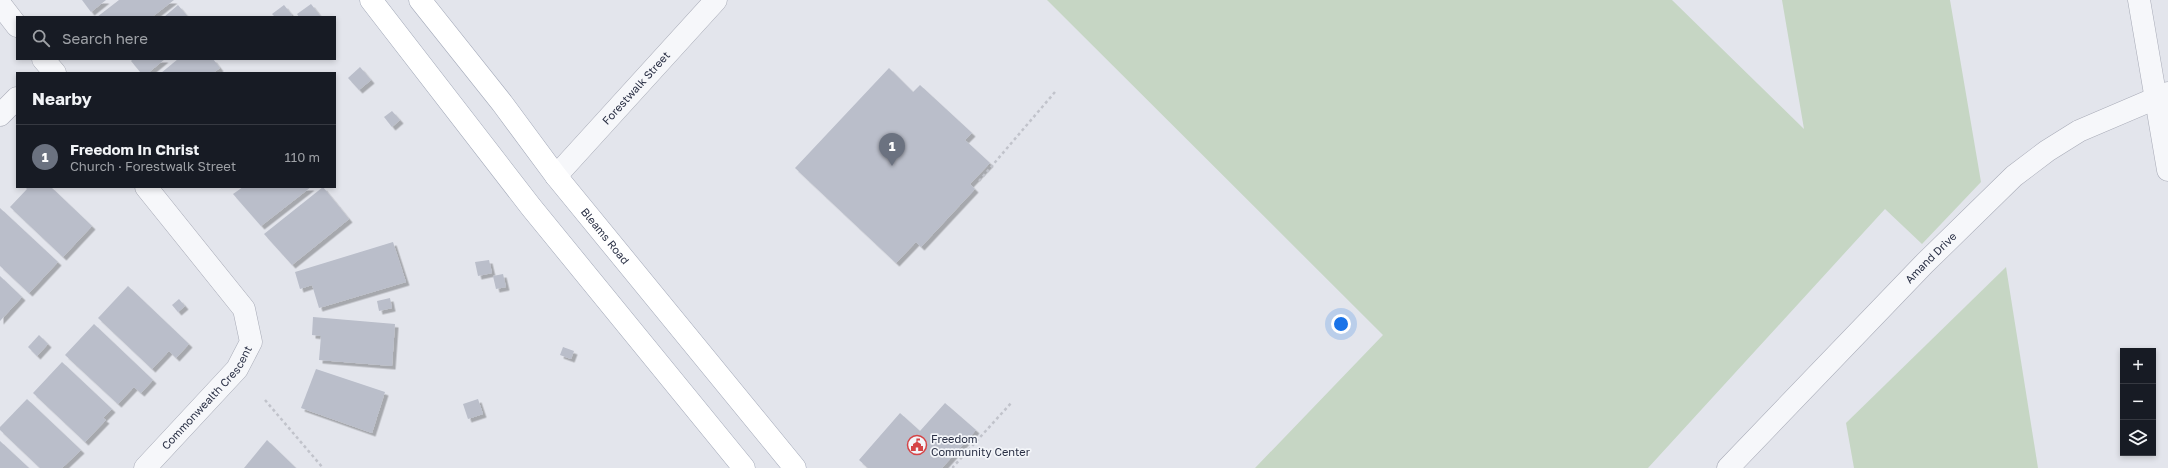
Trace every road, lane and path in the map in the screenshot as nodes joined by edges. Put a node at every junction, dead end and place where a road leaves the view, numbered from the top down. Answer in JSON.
{"nodes":[{"id":1,"x":372,"y":0,"type":"edge"},
{"id":2,"x":420,"y":0,"type":"edge"},
{"id":3,"x":716,"y":0,"type":"edge"},
{"id":4,"x":2139,"y":0,"type":"edge"},
{"id":5,"x":0,"y":4,"type":"edge"},
{"id":6,"x":16,"y":25,"type":"edge"},
{"id":7,"x":1055,"y":92,"type":"dead end"},
{"id":8,"x":2162,"y":96,"type":"edge"},
{"id":9,"x":16,"y":99,"type":"edge"},
{"id":10,"x":0,"y":115,"type":"edge"},
{"id":11,"x":2168,"y":170,"type":"edge"},
{"id":12,"x":556,"y":176,"type":"junction"},
{"id":13,"x":979,"y":181,"type":"dead end"},
{"id":14,"x":147,"y":188,"type":"edge"},
{"id":15,"x":265,"y":400,"type":"dead end"},
{"id":16,"x":1012,"y":402,"type":"dead end"},
{"id":17,"x":145,"y":468,"type":"edge"},
{"id":18,"x":323,"y":468,"type":"edge"},
{"id":19,"x":744,"y":468,"type":"edge"},
{"id":20,"x":795,"y":468,"type":"edge"},
{"id":21,"x":954,"y":468,"type":"edge"},
{"id":22,"x":1728,"y":468,"type":"edge"}],
"edges":[{"from":1,"to":19,"type":"main road"},
{"from":2,"to":12,"type":"main road","name":"Bleams Road"},
{"from":3,"to":12,"type":"street","name":"Forestwalk Street"},
{"from":4,"to":8,"type":"street"},
{"from":5,"to":6,"type":"street"},
{"from":7,"to":13,"type":"path"},
{"from":8,"to":11,"type":"street"},
{"from":8,"to":22,"type":"street","name":"Amand Drive"},
{"from":9,"to":10,"type":"street"},
{"from":12,"to":20,"type":"main road","name":"Bleams Road"},
{"from":14,"to":17,"type":"street","name":"Commonwealth Crescent"},
{"from":15,"to":18,"type":"path"},
{"from":16,"to":21,"type":"path"}]}
